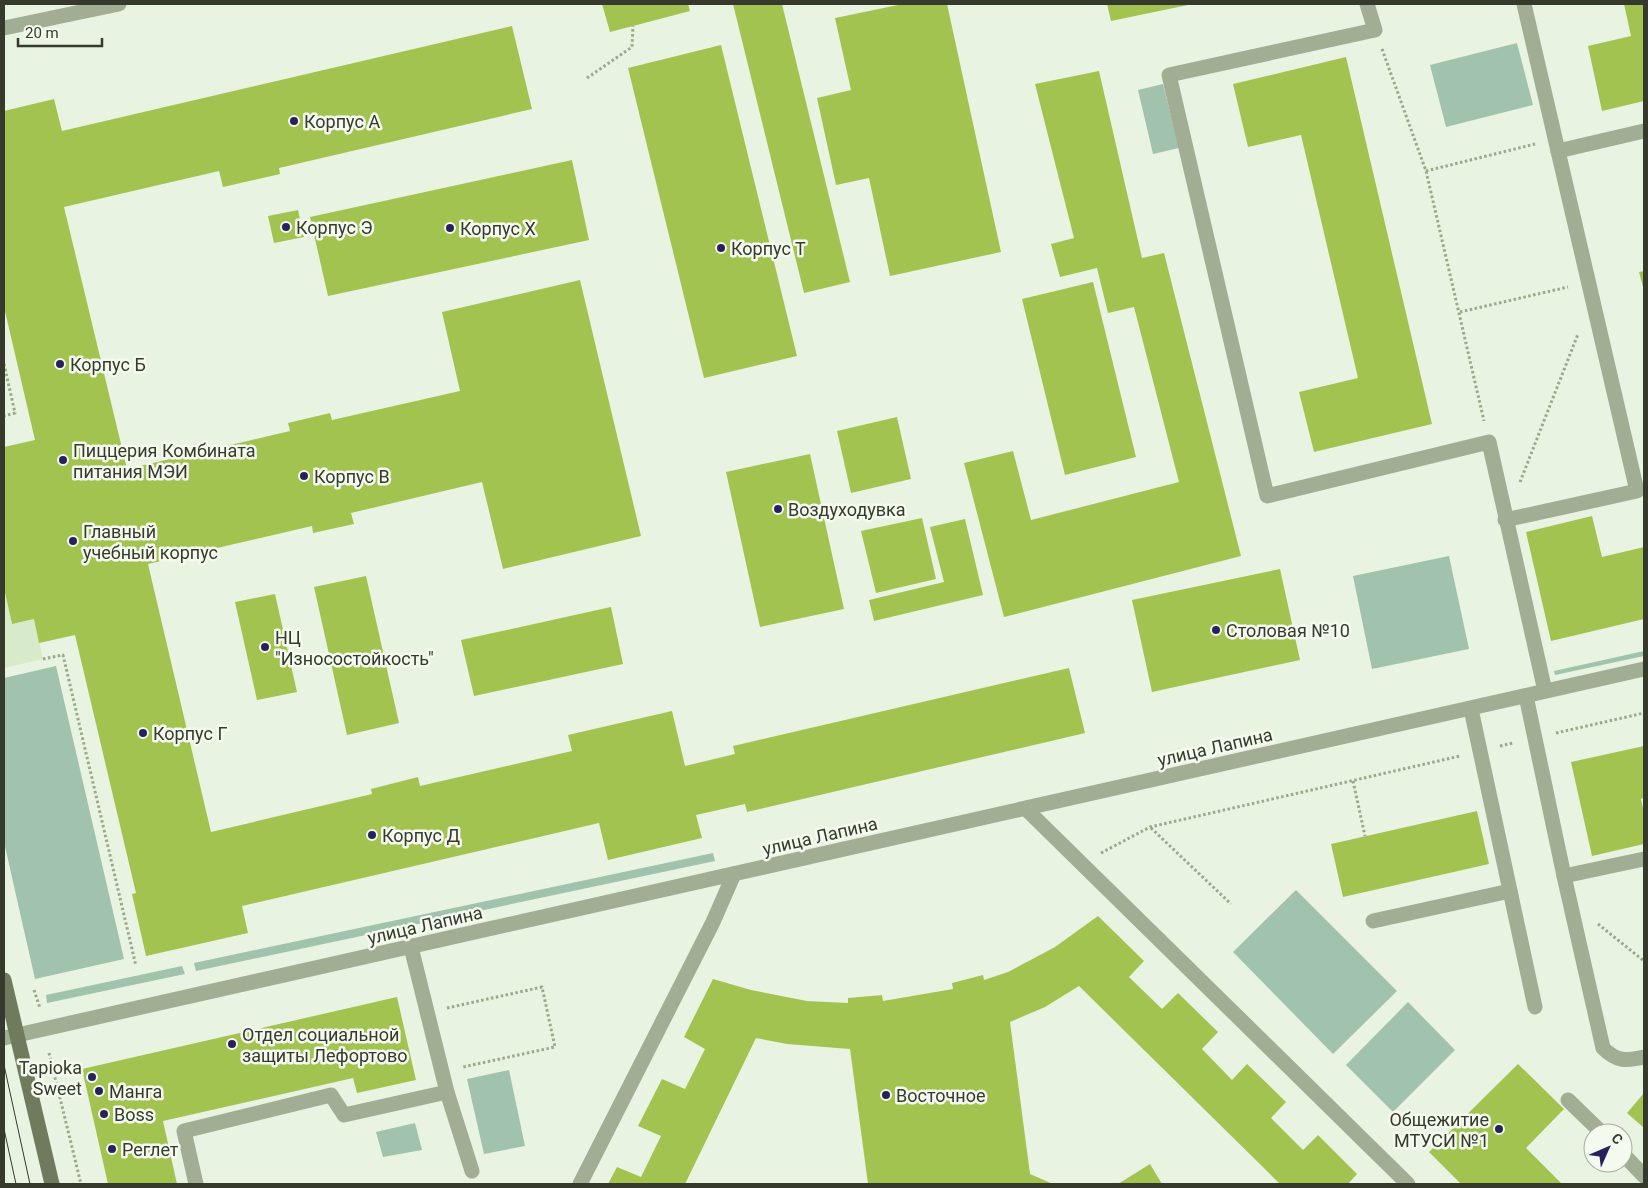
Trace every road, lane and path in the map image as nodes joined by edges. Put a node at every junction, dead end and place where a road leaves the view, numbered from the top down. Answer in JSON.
{"nodes":[{"id":1,"x":119,"y":4,"type":"edge"},
{"id":2,"x":1367,"y":4,"type":"edge"},
{"id":3,"x":1524,"y":4,"type":"edge"},
{"id":4,"x":633,"y":26,"type":"dead end"},
{"id":5,"x":4,"y":28,"type":"edge"},
{"id":6,"x":1375,"y":30,"type":"junction"},
{"id":7,"x":587,"y":78,"type":"dead end"},
{"id":8,"x":1644,"y":131,"type":"edge"},
{"id":9,"x":1556,"y":145,"type":"junction"},
{"id":10,"x":1426,"y":171,"type":"junction"},
{"id":11,"x":1588,"y":283,"type":"junction"},
{"id":12,"x":1592,"y":298,"type":"junction"},
{"id":13,"x":1460,"y":312,"type":"junction"},
{"id":14,"x":4,"y":364,"type":"edge"},
{"id":15,"x":4,"y":416,"type":"edge"},
{"id":16,"x":1489,"y":442,"type":"junction"},
{"id":17,"x":1520,"y":483,"type":"dead end"},
{"id":18,"x":1505,"y":520,"type":"junction"},
{"id":19,"x":43,"y":659,"type":"dead end"},
{"id":20,"x":1644,"y":669,"type":"edge"},
{"id":21,"x":1544,"y":691,"type":"junction"},
{"id":22,"x":1526,"y":696,"type":"junction"},
{"id":23,"x":1471,"y":709,"type":"junction"},
{"id":24,"x":1644,"y":713,"type":"edge"},
{"id":25,"x":1535,"y":738,"type":"junction"},
{"id":26,"x":1480,"y":751,"type":"junction"},
{"id":27,"x":1353,"y":781,"type":"junction"},
{"id":28,"x":1026,"y":809,"type":"junction"},
{"id":29,"x":1150,"y":827,"type":"junction"},
{"id":30,"x":1365,"y":836,"type":"dead end"},
{"id":31,"x":1644,"y":859,"type":"edge"},
{"id":32,"x":1081,"y":863,"type":"junction"},
{"id":33,"x":734,"y":874,"type":"junction"},
{"id":34,"x":1564,"y":876,"type":"junction"},
{"id":35,"x":1510,"y":891,"type":"junction"},
{"id":36,"x":1570,"y":902,"type":"junction"},
{"id":37,"x":1231,"y":904,"type":"dead end"},
{"id":38,"x":1373,"y":921,"type":"dead end"},
{"id":39,"x":411,"y":947,"type":"junction"},
{"id":40,"x":1644,"y":961,"type":"edge"},
{"id":41,"x":136,"y":966,"type":"dead end"},
{"id":42,"x":4,"y":980,"type":"edge"},
{"id":43,"x":34,"y":990,"type":"dead end"},
{"id":44,"x":1535,"y":1007,"type":"dead end"},
{"id":45,"x":40,"y":1008,"type":"dead end"},
{"id":46,"x":11,"y":1037,"type":"edge"},
{"id":47,"x":434,"y":1038,"type":"junction"},
{"id":48,"x":49,"y":1054,"type":"dead end"},
{"id":49,"x":1644,"y":1057,"type":"edge"},
{"id":50,"x":457,"y":1068,"type":"dead end"},
{"id":51,"x":447,"y":1092,"type":"junction"},
{"id":52,"x":1568,"y":1100,"type":"dead end"},
{"id":53,"x":1592,"y":1123,"type":"edge"},
{"id":54,"x":1633,"y":1164,"type":"edge"},
{"id":55,"x":472,"y":1171,"type":"dead end"},
{"id":56,"x":1644,"y":1176,"type":"edge"},
{"id":57,"x":52,"y":1184,"type":"edge"},
{"id":58,"x":81,"y":1184,"type":"edge"},
{"id":59,"x":196,"y":1184,"type":"edge"},
{"id":60,"x":580,"y":1184,"type":"edge"},
{"id":61,"x":1408,"y":1184,"type":"edge"}],
"edges":[{"from":1,"to":5,"type":"street"},
{"from":2,"to":6,"type":"street"},
{"from":3,"to":9,"type":"street"},
{"from":4,"to":7,"type":"path"},
{"from":6,"to":10,"type":"path"},
{"from":6,"to":16,"type":"street"},
{"from":8,"to":9,"type":"street"},
{"from":9,"to":10,"type":"path"},
{"from":9,"to":11,"type":"street"},
{"from":10,"to":13,"type":"path"},
{"from":11,"to":12,"type":"street"},
{"from":11,"to":13,"type":"path"},
{"from":12,"to":17,"type":"path"},
{"from":12,"to":18,"type":"street"},
{"from":13,"to":16,"type":"path"},
{"from":14,"to":15,"type":"path"},
{"from":16,"to":18,"type":"street"},
{"from":18,"to":21,"type":"street"},
{"from":19,"to":41,"type":"path"},
{"from":20,"to":21,"type":"street","name":"улица Лапина"},
{"from":21,"to":22,"type":"street","name":"улица Лапина"},
{"from":22,"to":23,"type":"street","name":"улица Лапина"},
{"from":22,"to":25,"type":"street"},
{"from":23,"to":26,"type":"street"},
{"from":23,"to":28,"type":"street","name":"улица Лапина"},
{"from":24,"to":25,"type":"path"},
{"from":25,"to":26,"type":"path"},
{"from":25,"to":34,"type":"street"},
{"from":26,"to":27,"type":"path"},
{"from":26,"to":35,"type":"street"},
{"from":27,"to":29,"type":"path"},
{"from":27,"to":30,"type":"path"},
{"from":28,"to":32,"type":"street"},
{"from":28,"to":33,"type":"street","name":"улица Лапина"},
{"from":29,"to":32,"type":"path"},
{"from":29,"to":37,"type":"path"},
{"from":31,"to":34,"type":"street"},
{"from":32,"to":61,"type":"street"},
{"from":33,"to":39,"type":"street","name":"улица Лапина"},
{"from":33,"to":60,"type":"street"},
{"from":34,"to":36,"type":"street"},
{"from":35,"to":38,"type":"street"},
{"from":35,"to":44,"type":"street"},
{"from":36,"to":40,"type":"path"},
{"from":36,"to":49,"type":"street"},
{"from":39,"to":46,"type":"street","name":"улица Лапина"},
{"from":39,"to":47,"type":"street"},
{"from":42,"to":46,"type":"main road"},
{"from":43,"to":45,"type":"path"},
{"from":46,"to":57,"type":"main road"},
{"from":47,"to":50,"type":"path"},
{"from":47,"to":51,"type":"street"},
{"from":48,"to":58,"type":"path"},
{"from":51,"to":55,"type":"street"},
{"from":51,"to":59,"type":"street"},
{"from":52,"to":53,"type":"street"},
{"from":54,"to":56,"type":"street"}]}
